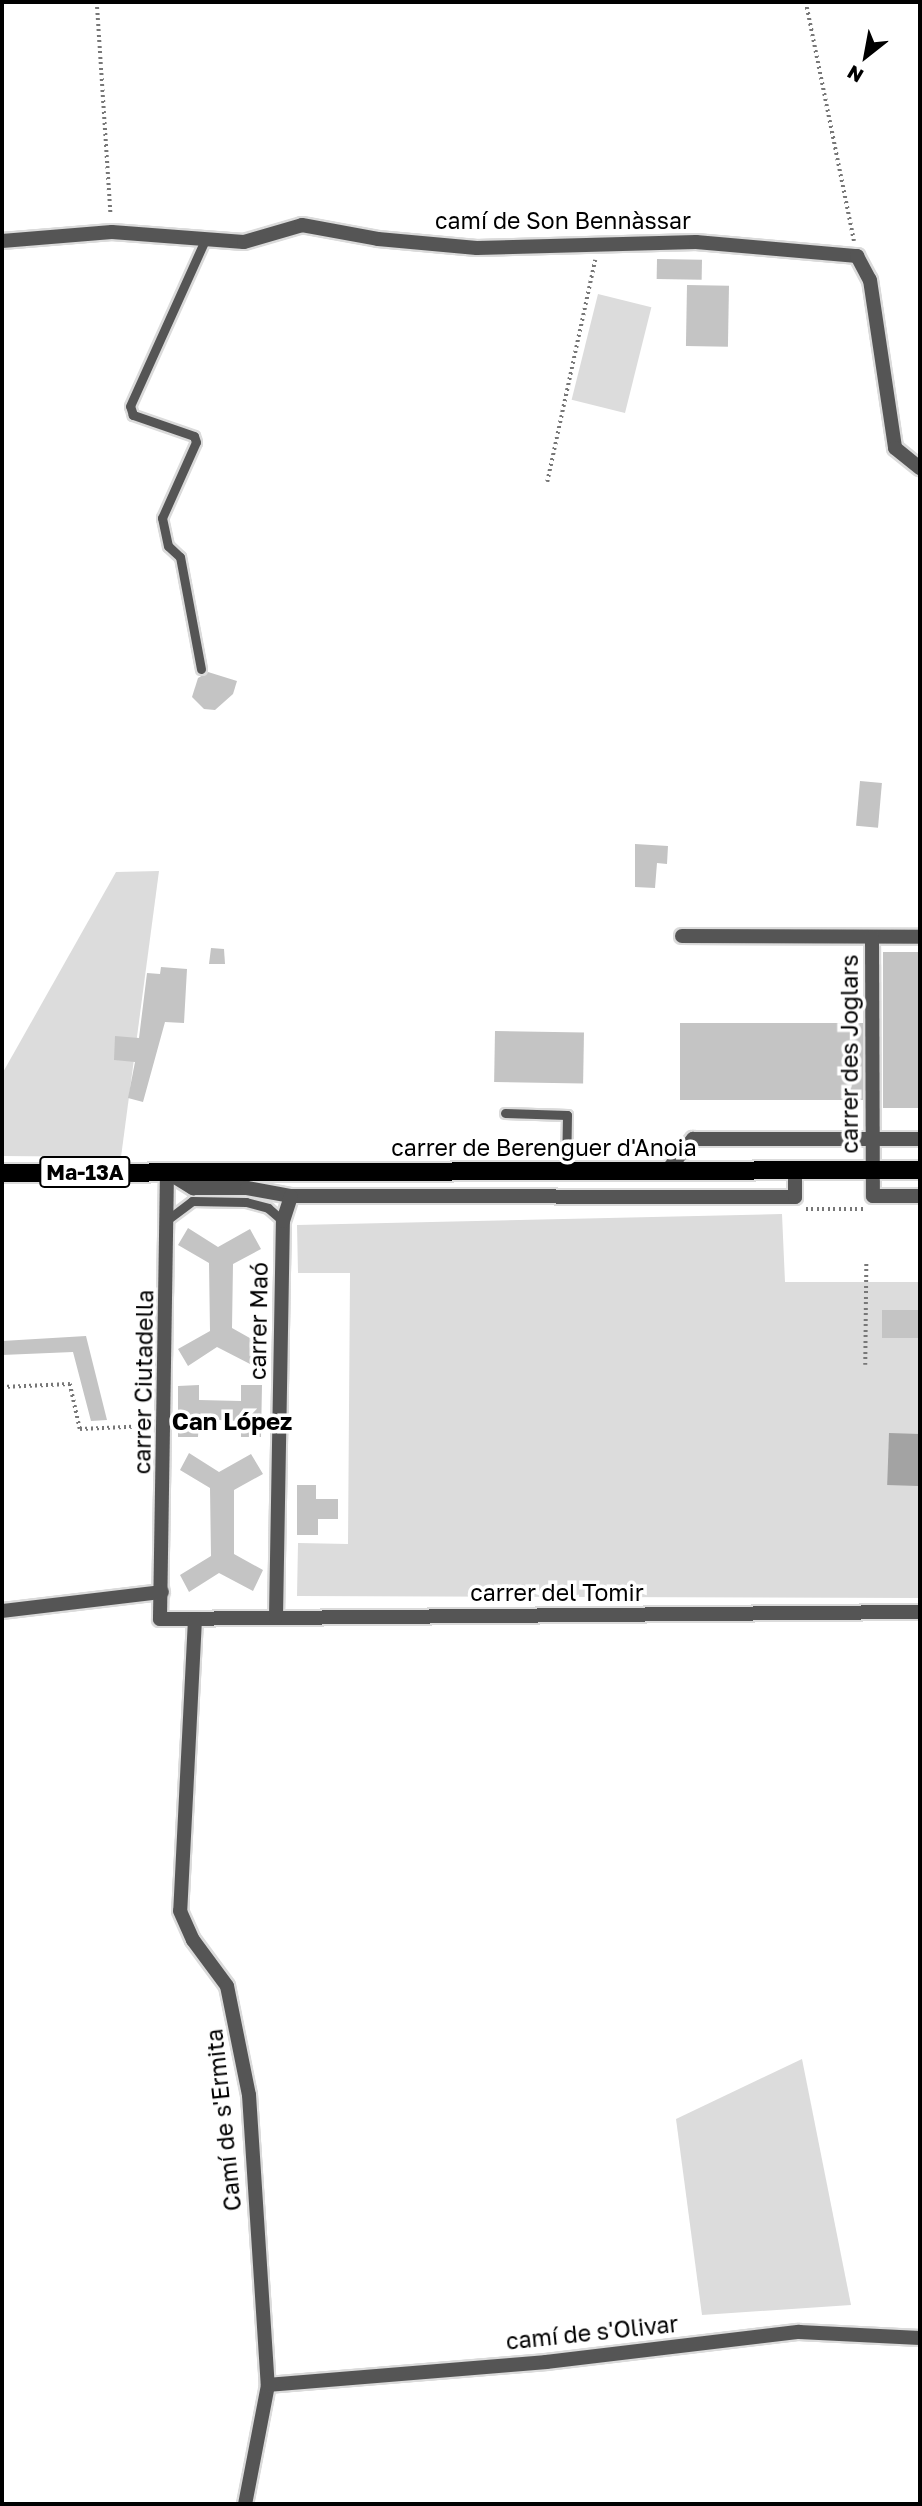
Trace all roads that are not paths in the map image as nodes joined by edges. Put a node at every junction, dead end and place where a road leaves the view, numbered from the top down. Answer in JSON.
{"nodes":[{"id":1,"x":205,"y":240,"type":"junction"},
{"id":2,"x":2,"y":241,"type":"edge"},
{"id":3,"x":920,"y":468,"type":"edge"},
{"id":4,"x":201,"y":669,"type":"dead end"},
{"id":5,"x":682,"y":936,"type":"dead end"},
{"id":6,"x":872,"y":937,"type":"junction"},
{"id":7,"x":920,"y":937,"type":"edge"},
{"id":8,"x":505,"y":1113,"type":"dead end"},
{"id":9,"x":871,"y":1139,"type":"junction"},
{"id":10,"x":920,"y":1139,"type":"edge"},
{"id":11,"x":873,"y":1170,"type":"junction"},
{"id":12,"x":920,"y":1170,"type":"edge"},
{"id":13,"x":566,"y":1171,"type":"junction"},
{"id":14,"x":795,"y":1171,"type":"junction"},
{"id":15,"x":2,"y":1172,"type":"edge"},
{"id":16,"x":167,"y":1172,"type":"junction"},
{"id":17,"x":666,"y":1172,"type":"junction"},
{"id":18,"x":291,"y":1196,"type":"junction"},
{"id":19,"x":920,"y":1196,"type":"edge"},
{"id":20,"x":167,"y":1220,"type":"junction"},
{"id":21,"x":283,"y":1221,"type":"junction"},
{"id":22,"x":162,"y":1591,"type":"junction"},
{"id":23,"x":2,"y":1611,"type":"edge"},
{"id":24,"x":920,"y":1612,"type":"edge"},
{"id":25,"x":276,"y":1617,"type":"junction"},
{"id":26,"x":195,"y":1619,"type":"junction"},
{"id":27,"x":920,"y":2337,"type":"edge"},
{"id":28,"x":268,"y":2385,"type":"junction"},
{"id":29,"x":245,"y":2504,"type":"edge"}],
"edges":[{"from":1,"to":2,"type":"street","name":"camí de Son Bennàssar"},
{"from":1,"to":3,"type":"street","name":"camí de Son Bennàssar"},
{"from":1,"to":4,"type":"lane"},
{"from":5,"to":6,"type":"street"},
{"from":6,"to":7,"type":"street"},
{"from":6,"to":9,"type":"street","name":"carrer des Joglars"},
{"from":8,"to":13,"type":"lane"},
{"from":9,"to":10,"type":"street"},
{"from":9,"to":11,"type":"street","name":"carrer des Joglars"},
{"from":9,"to":17,"type":"street"},
{"from":11,"to":12,"type":"main road","name":"carrer de Berenguer d'Anoia"},
{"from":11,"to":14,"type":"main road","name":"carrer de Berenguer d'Anoia"},
{"from":11,"to":19,"type":"street","name":"carrer des Joglars"},
{"from":13,"to":16,"type":"main road","name":"carrer de Berenguer d'Anoia"},
{"from":13,"to":17,"type":"main road","name":"carrer de Berenguer d'Anoia"},
{"from":14,"to":17,"type":"main road","name":"carrer de Berenguer d'Anoia"},
{"from":14,"to":18,"type":"street"},
{"from":15,"to":16,"type":"main road","number":"Ma-13A"},
{"from":16,"to":18,"type":"street"},
{"from":16,"to":20,"type":"street","name":"carrer Ciutadella"},
{"from":18,"to":21,"type":"street","name":"carrer Maó"},
{"from":20,"to":21,"type":"lane"},
{"from":20,"to":22,"type":"street","name":"carrer Ciutadella"},
{"from":21,"to":25,"type":"street","name":"carrer Maó"},
{"from":22,"to":23,"type":"street"},
{"from":22,"to":26,"type":"street","name":"carrer Ciutadella"},
{"from":24,"to":25,"type":"street","name":"carrer del Tomir"},
{"from":25,"to":26,"type":"street","name":"carrer del Tomir"},
{"from":26,"to":28,"type":"street","name":"Camí de s'Ermita"},
{"from":27,"to":28,"type":"street","name":"camí de s'Olivar"},
{"from":28,"to":29,"type":"street","name":"Camí de s'Ermita"}]}
